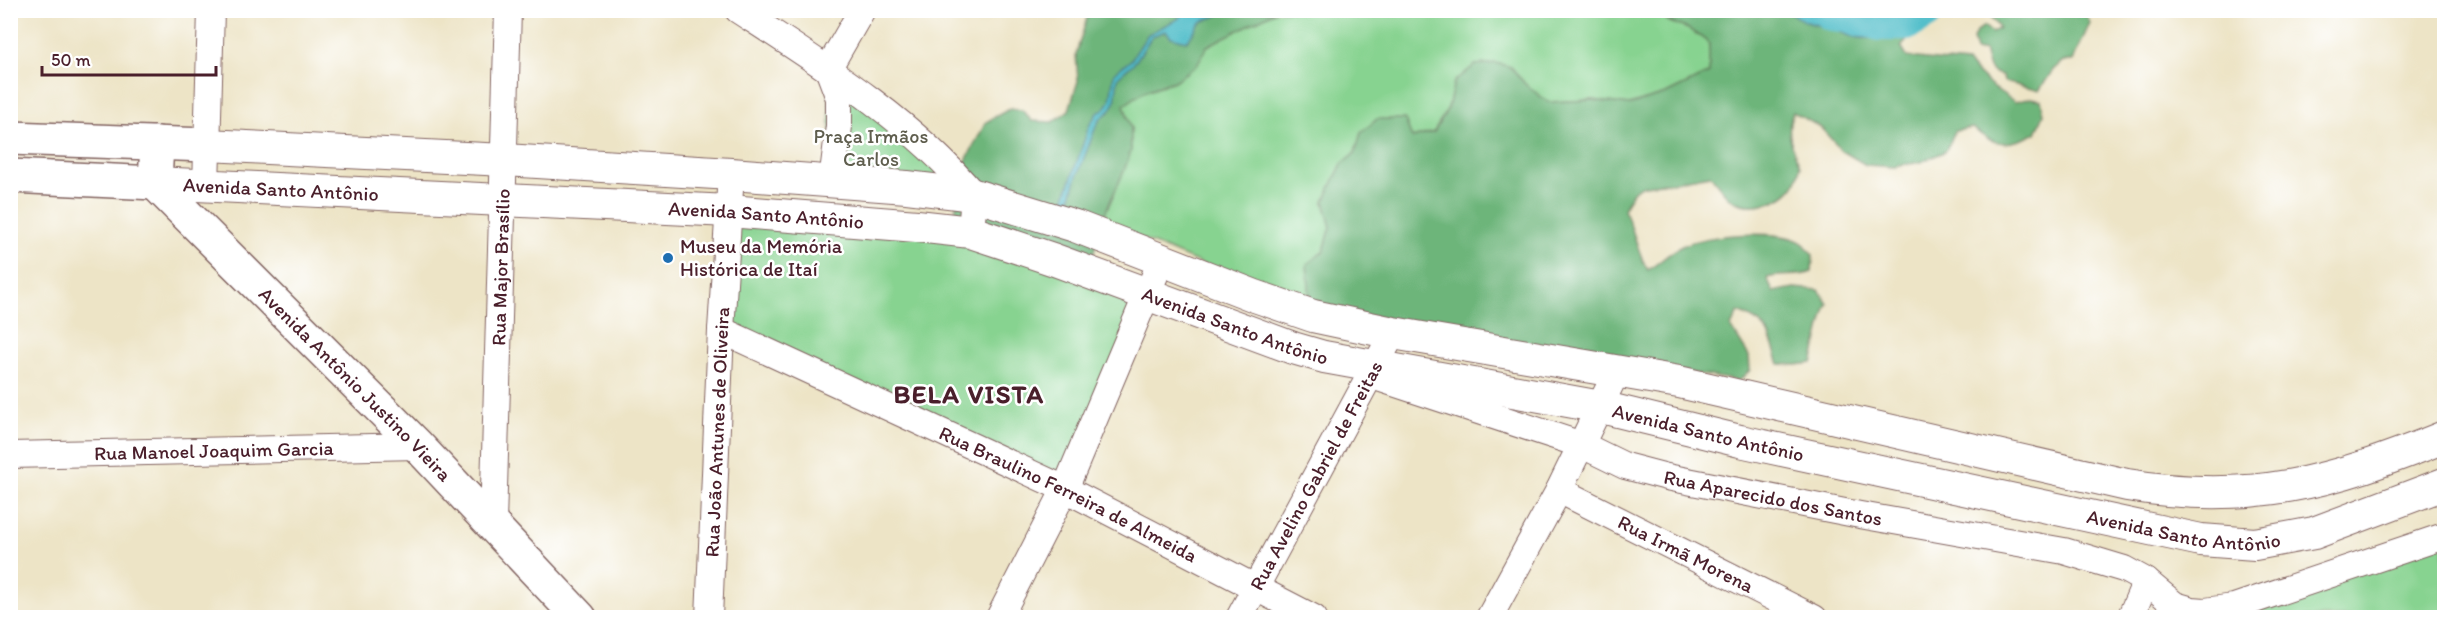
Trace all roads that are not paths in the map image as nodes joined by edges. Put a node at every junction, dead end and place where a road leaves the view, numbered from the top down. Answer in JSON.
{"nodes":[{"id":1,"x":211,"y":10,"type":"edge"},
{"id":2,"x":508,"y":10,"type":"edge"},
{"id":3,"x":738,"y":10,"type":"edge"},
{"id":4,"x":862,"y":10,"type":"edge"},
{"id":5,"x":828,"y":69,"type":"junction"},
{"id":6,"x":10,"y":138,"type":"edge"},
{"id":7,"x":157,"y":143,"type":"junction"},
{"id":8,"x":207,"y":145,"type":"junction"},
{"id":9,"x":505,"y":160,"type":"junction"},
{"id":10,"x":731,"y":174,"type":"junction"},
{"id":11,"x":10,"y":176,"type":"edge"},
{"id":12,"x":832,"y":181,"type":"junction"},
{"id":13,"x":155,"y":183,"type":"junction"},
{"id":14,"x":206,"y":186,"type":"junction"},
{"id":15,"x":974,"y":195,"type":"junction"},
{"id":16,"x":503,"y":200,"type":"junction"},
{"id":17,"x":729,"y":211,"type":"junction"},
{"id":18,"x":971,"y":232,"type":"junction"},
{"id":19,"x":1161,"y":261,"type":"junction"},
{"id":20,"x":1148,"y":296,"type":"junction"},
{"id":21,"x":721,"y":330,"type":"junction"},
{"id":22,"x":1393,"y":333,"type":"junction"},
{"id":23,"x":1374,"y":371,"type":"junction"},
{"id":24,"x":1617,"y":371,"type":"junction"},
{"id":25,"x":1601,"y":407,"type":"junction"},
{"id":26,"x":2445,"y":437,"type":"edge"},
{"id":27,"x":1582,"y":445,"type":"junction"},
{"id":28,"x":417,"y":446,"type":"junction"},
{"id":29,"x":10,"y":456,"type":"edge"},
{"id":30,"x":2445,"y":484,"type":"edge"},
{"id":31,"x":1065,"y":489,"type":"junction"},
{"id":32,"x":1559,"y":490,"type":"junction"},
{"id":33,"x":493,"y":523,"type":"junction"},
{"id":34,"x":2445,"y":537,"type":"edge"},
{"id":35,"x":2146,"y":581,"type":"junction"},
{"id":36,"x":1254,"y":586,"type":"junction"},
{"id":37,"x":2181,"y":611,"type":"edge"},
{"id":38,"x":580,"y":618,"type":"edge"},
{"id":39,"x":709,"y":618,"type":"edge"},
{"id":40,"x":999,"y":618,"type":"edge"},
{"id":41,"x":1239,"y":618,"type":"edge"},
{"id":42,"x":1314,"y":618,"type":"edge"},
{"id":43,"x":1489,"y":618,"type":"edge"},
{"id":44,"x":1814,"y":618,"type":"edge"},
{"id":45,"x":2130,"y":618,"type":"edge"}],
"edges":[{"from":1,"to":8,"type":"street"},
{"from":2,"to":9,"type":"street","name":"Rua Major Brasílio"},
{"from":3,"to":5,"type":"street"},
{"from":4,"to":5,"type":"street"},
{"from":5,"to":12,"type":"street"},
{"from":5,"to":15,"type":"street"},
{"from":6,"to":7,"type":"main road","name":"Avenida Santo Antônio"},
{"from":7,"to":8,"type":"main road","name":"Avenida Santo Antônio"},
{"from":7,"to":13,"type":"main road"},
{"from":8,"to":9,"type":"street","name":"Avenida Santo Antônio"},
{"from":8,"to":14,"type":"street"},
{"from":9,"to":10,"type":"street","name":"Avenida Santo Antônio"},
{"from":9,"to":16,"type":"street","name":"Rua Major Brasílio"},
{"from":10,"to":12,"type":"street","name":"Avenida Santo Antônio"},
{"from":10,"to":17,"type":"street","name":"Rua João Antunes de Oliveira"},
{"from":11,"to":13,"type":"main road","name":"Avenida Santo Antônio"},
{"from":12,"to":15,"type":"street","name":"Avenida Santo Antônio"},
{"from":13,"to":14,"type":"street","name":"Avenida Santo Antônio"},
{"from":13,"to":28,"type":"main road","name":"Avenida Antônio Justino Vieira"},
{"from":14,"to":16,"type":"street","name":"Avenida Santo Antônio"},
{"from":15,"to":18,"type":"street"},
{"from":15,"to":19,"type":"street","name":"Avenida Santo Antônio"},
{"from":16,"to":17,"type":"street","name":"Avenida Santo Antônio"},
{"from":16,"to":33,"type":"street","name":"Rua Major Brasílio"},
{"from":17,"to":18,"type":"street","name":"Avenida Santo Antônio"},
{"from":17,"to":21,"type":"street","name":"Rua João Antunes de Oliveira"},
{"from":18,"to":20,"type":"street","name":"Avenida Santo Antônio"},
{"from":19,"to":20,"type":"street"},
{"from":19,"to":22,"type":"street","name":"Avenida Santo Antônio"},
{"from":20,"to":23,"type":"street","name":"Avenida Santo Antônio"},
{"from":20,"to":31,"type":"street"},
{"from":21,"to":31,"type":"street","name":"Rua Braulino Ferreira de Almeida"},
{"from":21,"to":39,"type":"street","name":"Rua João Antunes de Oliveira"},
{"from":22,"to":23,"type":"street","name":"Rua Avelino Gabriel de Freitas"},
{"from":22,"to":24,"type":"street","name":"Avenida Santo Antônio"},
{"from":23,"to":25,"type":"street","name":"Avenida Santo Antônio"},
{"from":23,"to":27,"type":"street","name":"Rua Aparecido dos Santos"},
{"from":23,"to":36,"type":"street","name":"Rua Avelino Gabriel de Freitas"},
{"from":24,"to":25,"type":"street"},
{"from":24,"to":26,"type":"street","name":"Avenida Santo Antônio"},
{"from":25,"to":27,"type":"street"},
{"from":25,"to":30,"type":"street","name":"Avenida Santo Antônio"},
{"from":27,"to":32,"type":"street"},
{"from":27,"to":35,"type":"street","name":"Rua Aparecido dos Santos"},
{"from":28,"to":29,"type":"street","name":"Rua Manoel Joaquim Garcia"},
{"from":28,"to":33,"type":"main road","name":"Avenida Antônio Justino Vieira"},
{"from":31,"to":36,"type":"street","name":"Rua Braulino Ferreira de Almeida"},
{"from":31,"to":40,"type":"street"},
{"from":32,"to":43,"type":"street"},
{"from":32,"to":44,"type":"street","name":"Rua Irmã Morena"},
{"from":33,"to":38,"type":"main road","name":"Avenida Antônio Justino Vieira"},
{"from":34,"to":37,"type":"street","name":"Rua Aparecido dos Santos"},
{"from":35,"to":37,"type":"street","name":"Rua Aparecido dos Santos"},
{"from":35,"to":45,"type":"street"},
{"from":36,"to":41,"type":"street","name":"Rua Avelino Gabriel de Freitas"},
{"from":36,"to":42,"type":"street","name":"Rua Braulino Ferreira de Almeida"}]}
